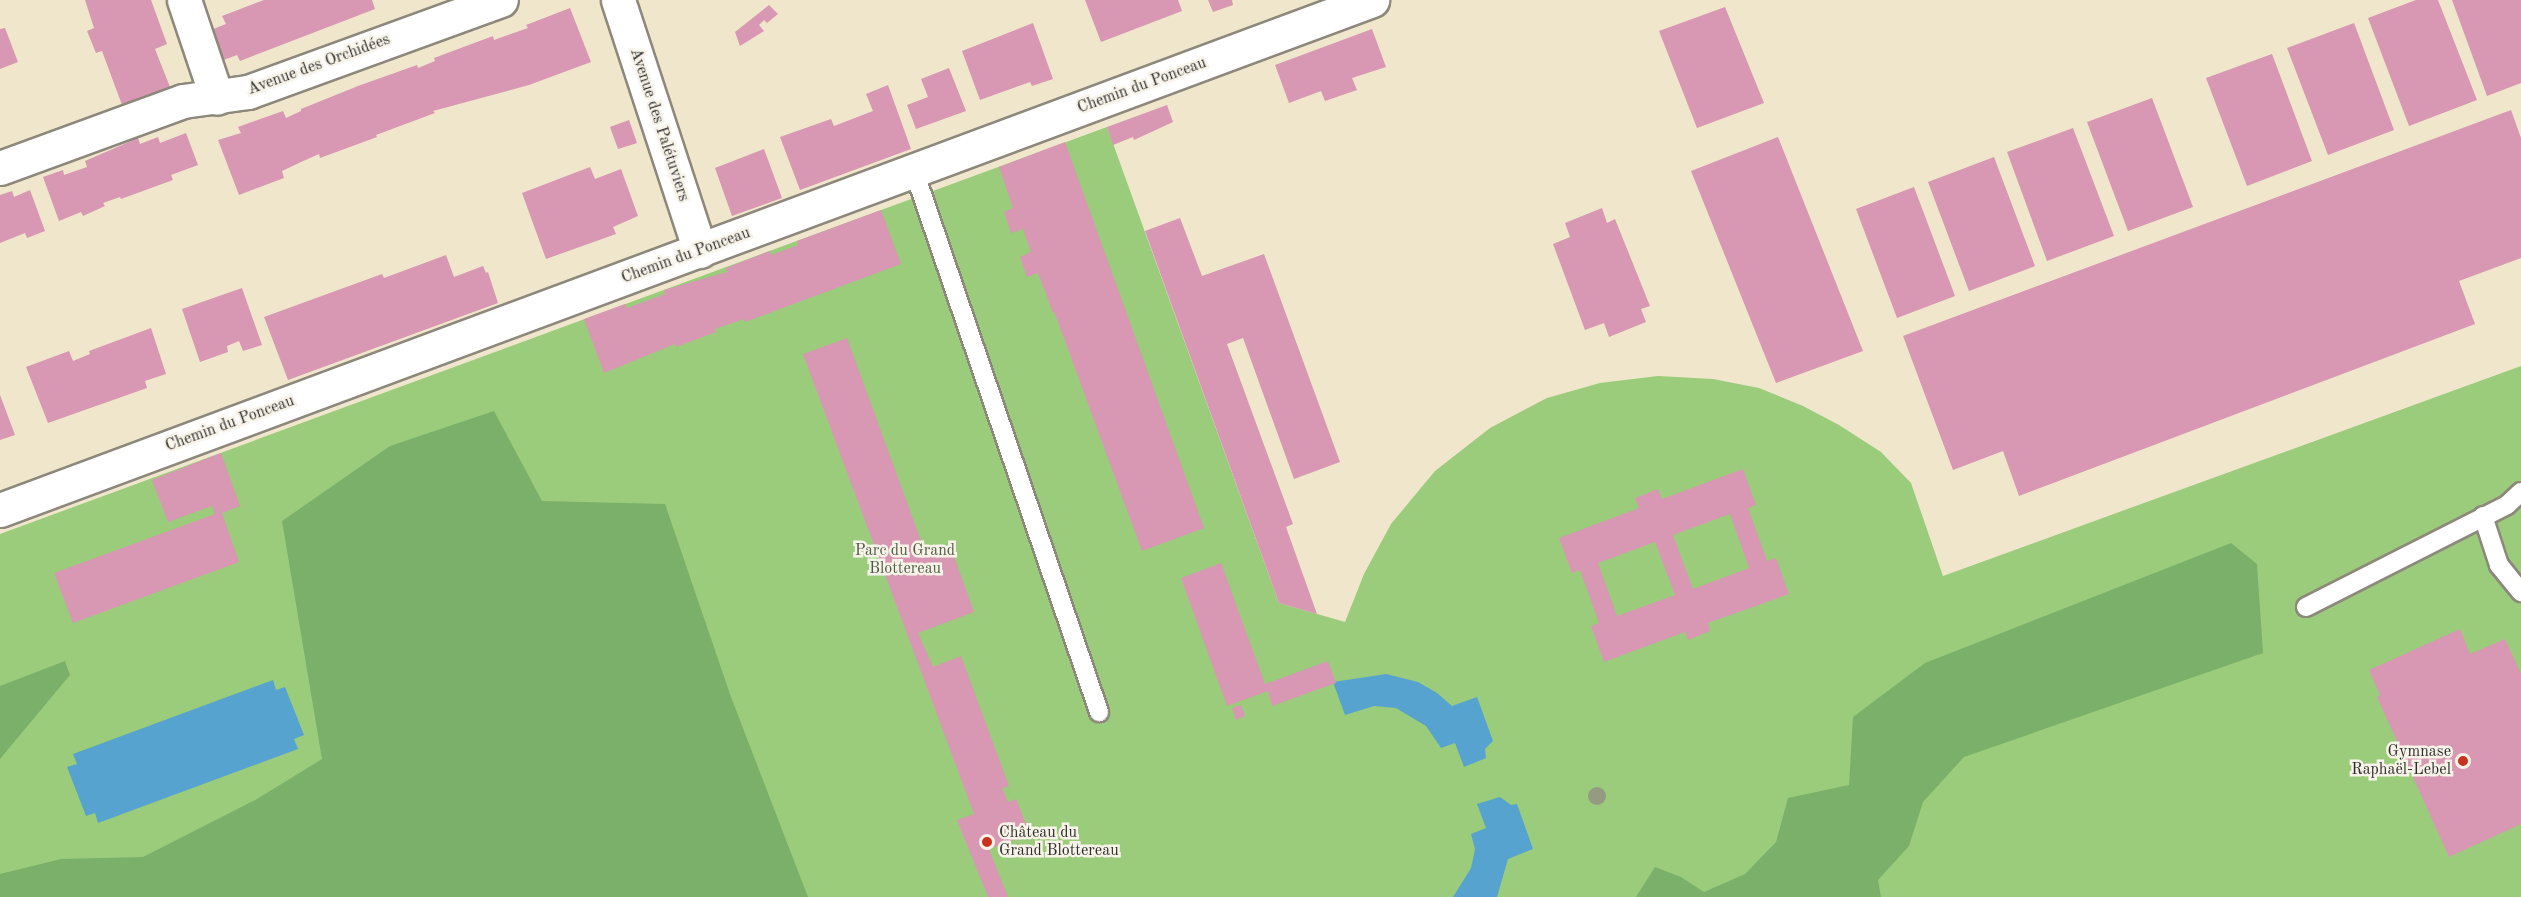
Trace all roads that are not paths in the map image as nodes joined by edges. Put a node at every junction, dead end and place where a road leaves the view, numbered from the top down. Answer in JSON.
{"nodes":[{"id":1,"x":184,"y":0,"type":"edge"},
{"id":2,"x":501,"y":0,"type":"edge"},
{"id":3,"x":618,"y":0,"type":"edge"},
{"id":4,"x":1372,"y":0,"type":"edge"},
{"id":5,"x":217,"y":98,"type":"junction"},
{"id":6,"x":0,"y":168,"type":"edge"},
{"id":7,"x":914,"y":171,"type":"junction"},
{"id":8,"x":700,"y":251,"type":"junction"},
{"id":9,"x":2521,"y":492,"type":"edge"},
{"id":10,"x":0,"y":510,"type":"edge"},
{"id":11,"x":2483,"y":516,"type":"junction"},
{"id":12,"x":2521,"y":592,"type":"edge"},
{"id":13,"x":2306,"y":607,"type":"dead end"},
{"id":14,"x":1099,"y":712,"type":"dead end"}],
"edges":[{"from":1,"to":5,"type":"street"},
{"from":2,"to":5,"type":"street","name":"Avenue des Orchidées"},
{"from":3,"to":8,"type":"street","name":"Avenue des Palétuviers"},
{"from":4,"to":7,"type":"street","name":"Chemin du Ponceau"},
{"from":5,"to":6,"type":"street","name":"Avenue des Orchidées"},
{"from":7,"to":8,"type":"street","name":"Chemin du Ponceau"},
{"from":7,"to":14,"type":"lane"},
{"from":8,"to":10,"type":"street","name":"Chemin du Ponceau"},
{"from":9,"to":11,"type":"lane"},
{"from":11,"to":12,"type":"lane"},
{"from":11,"to":13,"type":"lane"}]}
